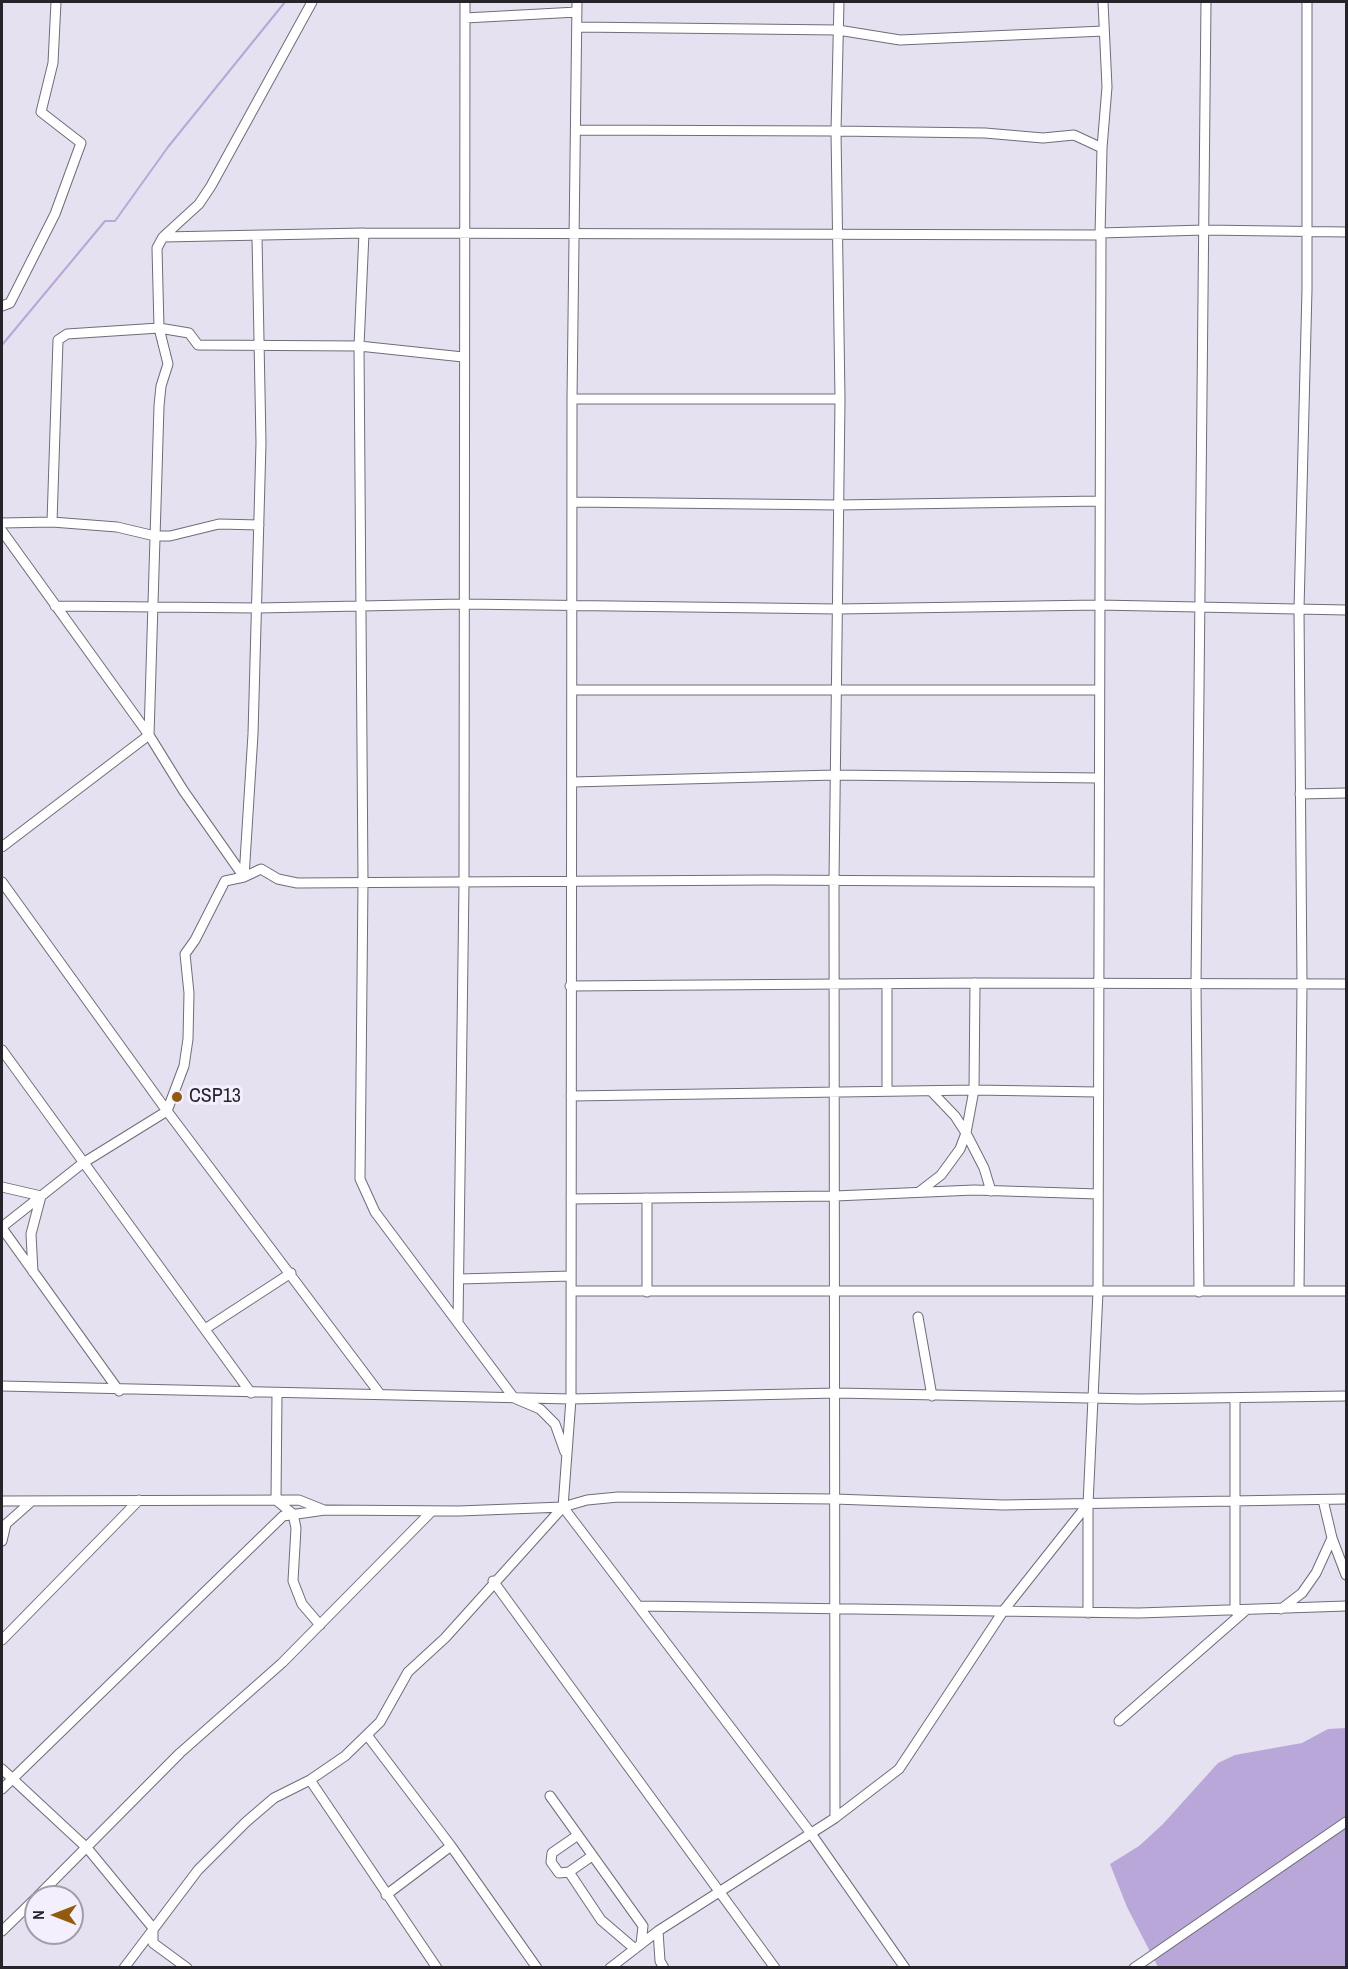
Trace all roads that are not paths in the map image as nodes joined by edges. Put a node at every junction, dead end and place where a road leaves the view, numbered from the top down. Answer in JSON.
{"nodes":[{"id":1,"x":56,"y":2,"type":"edge"},
{"id":2,"x":312,"y":2,"type":"edge"},
{"id":3,"x":465,"y":2,"type":"edge"},
{"id":4,"x":577,"y":2,"type":"edge"},
{"id":5,"x":839,"y":2,"type":"edge"},
{"id":6,"x":1103,"y":2,"type":"edge"},
{"id":7,"x":1206,"y":2,"type":"edge"},
{"id":8,"x":1307,"y":2,"type":"edge"},
{"id":9,"x":577,"y":12,"type":"junction"},
{"id":10,"x":465,"y":18,"type":"junction"},
{"id":11,"x":577,"y":27,"type":"junction"},
{"id":12,"x":838,"y":30,"type":"junction"},
{"id":13,"x":1104,"y":31,"type":"junction"},
{"id":14,"x":576,"y":130,"type":"junction"},
{"id":15,"x":836,"y":131,"type":"junction"},
{"id":16,"x":1102,"y":148,"type":"junction"},
{"id":17,"x":1204,"y":230,"type":"junction"},
{"id":18,"x":1308,"y":231,"type":"junction"},
{"id":19,"x":1347,"y":232,"type":"edge"},
{"id":20,"x":364,"y":233,"type":"junction"},
{"id":21,"x":575,"y":233,"type":"junction"},
{"id":22,"x":1101,"y":234,"type":"junction"},
{"id":23,"x":465,"y":235,"type":"junction"},
{"id":24,"x":837,"y":235,"type":"junction"},
{"id":25,"x":163,"y":237,"type":"junction"},
{"id":26,"x":257,"y":237,"type":"junction"},
{"id":27,"x":2,"y":306,"type":"edge"},
{"id":28,"x":159,"y":328,"type":"junction"},
{"id":29,"x":359,"y":346,"type":"junction"},
{"id":30,"x":259,"y":347,"type":"junction"},
{"id":31,"x":463,"y":357,"type":"junction"},
{"id":32,"x":572,"y":399,"type":"junction"},
{"id":33,"x":840,"y":399,"type":"junction"},
{"id":34,"x":1100,"y":501,"type":"junction"},
{"id":35,"x":573,"y":502,"type":"junction"},
{"id":36,"x":838,"y":505,"type":"junction"},
{"id":37,"x":52,"y":522,"type":"junction"},
{"id":38,"x":2,"y":523,"type":"edge"},
{"id":39,"x":259,"y":525,"type":"junction"},
{"id":40,"x":2,"y":531,"type":"edge"},
{"id":41,"x":155,"y":536,"type":"junction"},
{"id":42,"x":463,"y":604,"type":"junction"},
{"id":43,"x":360,"y":605,"type":"junction"},
{"id":44,"x":572,"y":605,"type":"junction"},
{"id":45,"x":1099,"y":605,"type":"junction"},
{"id":46,"x":55,"y":606,"type":"junction"},
{"id":47,"x":153,"y":606,"type":"junction"},
{"id":48,"x":1200,"y":606,"type":"junction"},
{"id":49,"x":258,"y":608,"type":"junction"},
{"id":50,"x":838,"y":609,"type":"junction"},
{"id":51,"x":1299,"y":609,"type":"junction"},
{"id":52,"x":1347,"y":610,"type":"edge"},
{"id":53,"x":572,"y":690,"type":"junction"},
{"id":54,"x":1099,"y":690,"type":"junction"},
{"id":55,"x":837,"y":692,"type":"junction"},
{"id":56,"x":149,"y":735,"type":"junction"},
{"id":57,"x":834,"y":775,"type":"junction"},
{"id":58,"x":1099,"y":778,"type":"junction"},
{"id":59,"x":573,"y":782,"type":"junction"},
{"id":60,"x":1347,"y":793,"type":"edge"},
{"id":61,"x":1300,"y":794,"type":"junction"},
{"id":62,"x":2,"y":847,"type":"edge"},
{"id":63,"x":244,"y":877,"type":"junction"},
{"id":64,"x":834,"y":880,"type":"junction"},
{"id":65,"x":2,"y":882,"type":"edge"},
{"id":66,"x":363,"y":882,"type":"junction"},
{"id":67,"x":573,"y":882,"type":"junction"},
{"id":68,"x":1097,"y":882,"type":"junction"},
{"id":69,"x":464,"y":884,"type":"junction"},
{"id":70,"x":975,"y":983,"type":"junction"},
{"id":71,"x":1098,"y":983,"type":"junction"},
{"id":72,"x":834,"y":984,"type":"junction"},
{"id":73,"x":887,"y":984,"type":"junction"},
{"id":74,"x":1196,"y":984,"type":"junction"},
{"id":75,"x":1302,"y":984,"type":"junction"},
{"id":76,"x":1347,"y":984,"type":"edge"},
{"id":77,"x":570,"y":986,"type":"junction"},
{"id":78,"x":2,"y":1050,"type":"edge"},
{"id":79,"x":974,"y":1090,"type":"junction"},
{"id":80,"x":887,"y":1091,"type":"junction"},
{"id":81,"x":931,"y":1091,"type":"junction"},
{"id":82,"x":835,"y":1092,"type":"junction"},
{"id":83,"x":1098,"y":1092,"type":"junction"},
{"id":84,"x":571,"y":1096,"type":"junction"},
{"id":85,"x":167,"y":1111,"type":"junction"},
{"id":86,"x":966,"y":1133,"type":"junction"},
{"id":87,"x":83,"y":1163,"type":"junction"},
{"id":88,"x":2,"y":1186,"type":"edge"},
{"id":89,"x":991,"y":1191,"type":"junction"},
{"id":90,"x":917,"y":1193,"type":"junction"},
{"id":91,"x":1098,"y":1194,"type":"junction"},
{"id":92,"x":41,"y":1196,"type":"junction"},
{"id":93,"x":835,"y":1196,"type":"junction"},
{"id":94,"x":647,"y":1198,"type":"junction"},
{"id":95,"x":571,"y":1199,"type":"junction"},
{"id":96,"x":2,"y":1228,"type":"edge"},
{"id":97,"x":33,"y":1272,"type":"junction"},
{"id":98,"x":291,"y":1273,"type":"junction"},
{"id":99,"x":571,"y":1276,"type":"junction"},
{"id":100,"x":459,"y":1279,"type":"junction"},
{"id":101,"x":571,"y":1291,"type":"junction"},
{"id":102,"x":1299,"y":1291,"type":"junction"},
{"id":103,"x":647,"y":1292,"type":"junction"},
{"id":104,"x":1098,"y":1292,"type":"junction"},
{"id":105,"x":1199,"y":1292,"type":"junction"},
{"id":106,"x":1347,"y":1292,"type":"edge"},
{"id":107,"x":836,"y":1293,"type":"junction"},
{"id":108,"x":918,"y":1317,"type":"dead end"},
{"id":109,"x":458,"y":1321,"type":"junction"},
{"id":110,"x":205,"y":1329,"type":"junction"},
{"id":111,"x":2,"y":1386,"type":"edge"},
{"id":112,"x":119,"y":1391,"type":"junction"},
{"id":113,"x":250,"y":1393,"type":"junction"},
{"id":114,"x":277,"y":1394,"type":"junction"},
{"id":115,"x":380,"y":1394,"type":"junction"},
{"id":116,"x":836,"y":1394,"type":"junction"},
{"id":117,"x":932,"y":1396,"type":"junction"},
{"id":118,"x":1347,"y":1396,"type":"edge"},
{"id":119,"x":514,"y":1398,"type":"junction"},
{"id":120,"x":1095,"y":1398,"type":"junction"},
{"id":121,"x":1235,"y":1399,"type":"junction"},
{"id":122,"x":571,"y":1400,"type":"junction"},
{"id":123,"x":567,"y":1455,"type":"junction"},
{"id":124,"x":834,"y":1499,"type":"junction"},
{"id":125,"x":1347,"y":1499,"type":"edge"},
{"id":126,"x":140,"y":1500,"type":"junction"},
{"id":127,"x":276,"y":1500,"type":"junction"},
{"id":128,"x":1323,"y":1500,"type":"junction"},
{"id":129,"x":2,"y":1501,"type":"edge"},
{"id":130,"x":32,"y":1501,"type":"junction"},
{"id":131,"x":1235,"y":1502,"type":"junction"},
{"id":132,"x":1088,"y":1504,"type":"junction"},
{"id":133,"x":563,"y":1507,"type":"junction"},
{"id":134,"x":325,"y":1510,"type":"junction"},
{"id":135,"x":432,"y":1511,"type":"junction"},
{"id":136,"x":293,"y":1514,"type":"junction"},
{"id":137,"x":1332,"y":1538,"type":"junction"},
{"id":138,"x":2,"y":1541,"type":"edge"},
{"id":139,"x":1347,"y":1575,"type":"edge"},
{"id":140,"x":493,"y":1581,"type":"junction"},
{"id":141,"x":640,"y":1606,"type":"junction"},
{"id":142,"x":1347,"y":1606,"type":"edge"},
{"id":143,"x":833,"y":1609,"type":"junction"},
{"id":144,"x":1281,"y":1609,"type":"junction"},
{"id":145,"x":1004,"y":1610,"type":"junction"},
{"id":146,"x":1246,"y":1610,"type":"junction"},
{"id":147,"x":1235,"y":1611,"type":"junction"},
{"id":148,"x":1088,"y":1613,"type":"junction"},
{"id":149,"x":320,"y":1625,"type":"junction"},
{"id":150,"x":2,"y":1640,"type":"edge"},
{"id":151,"x":1119,"y":1720,"type":"dead end"},
{"id":152,"x":367,"y":1735,"type":"junction"},
{"id":153,"x":2,"y":1769,"type":"edge"},
{"id":154,"x":11,"y":1779,"type":"junction"},
{"id":155,"x":310,"y":1779,"type":"junction"},
{"id":156,"x":2,"y":1789,"type":"edge"},
{"id":157,"x":550,"y":1796,"type":"dead end"},
{"id":158,"x":835,"y":1818,"type":"junction"},
{"id":159,"x":1347,"y":1822,"type":"edge"},
{"id":160,"x":810,"y":1832,"type":"junction"},
{"id":161,"x":578,"y":1835,"type":"junction"},
{"id":162,"x":451,"y":1846,"type":"junction"},
{"id":163,"x":88,"y":1849,"type":"junction"},
{"id":164,"x":592,"y":1856,"type":"junction"},
{"id":165,"x":569,"y":1872,"type":"junction"},
{"id":166,"x":51,"y":1885,"type":"edge"},
{"id":167,"x":718,"y":1891,"type":"junction"},
{"id":168,"x":386,"y":1895,"type":"junction"},
{"id":169,"x":24,"y":1910,"type":"edge"},
{"id":170,"x":153,"y":1928,"type":"junction"},
{"id":171,"x":2,"y":1931,"type":"edge"},
{"id":172,"x":658,"y":1931,"type":"junction"},
{"id":173,"x":638,"y":1946,"type":"junction"},
{"id":174,"x":123,"y":1967,"type":"edge"},
{"id":175,"x":187,"y":1968,"type":"edge"},
{"id":176,"x":437,"y":1968,"type":"edge"},
{"id":177,"x":537,"y":1968,"type":"edge"},
{"id":178,"x":610,"y":1968,"type":"edge"},
{"id":179,"x":664,"y":1968,"type":"edge"},
{"id":180,"x":775,"y":1968,"type":"edge"},
{"id":181,"x":905,"y":1968,"type":"edge"},
{"id":182,"x":1134,"y":1968,"type":"edge"}],
"edges":[{"from":1,"to":27,"type":"street"},
{"from":2,"to":25,"type":"street"},
{"from":3,"to":10,"type":"street"},
{"from":4,"to":9,"type":"street"},
{"from":5,"to":12,"type":"street"},
{"from":6,"to":13,"type":"street"},
{"from":7,"to":17,"type":"street"},
{"from":8,"to":18,"type":"street"},
{"from":9,"to":10,"type":"street"},
{"from":9,"to":11,"type":"street"},
{"from":10,"to":23,"type":"street"},
{"from":11,"to":12,"type":"street"},
{"from":11,"to":14,"type":"street"},
{"from":12,"to":13,"type":"street"},
{"from":12,"to":15,"type":"street"},
{"from":13,"to":16,"type":"street"},
{"from":14,"to":15,"type":"street"},
{"from":14,"to":21,"type":"street"},
{"from":15,"to":16,"type":"street"},
{"from":15,"to":24,"type":"street"},
{"from":16,"to":22,"type":"street"},
{"from":17,"to":18,"type":"street"},
{"from":17,"to":22,"type":"street"},
{"from":17,"to":48,"type":"street"},
{"from":18,"to":19,"type":"street"},
{"from":18,"to":51,"type":"street"},
{"from":20,"to":23,"type":"street"},
{"from":20,"to":26,"type":"street"},
{"from":20,"to":29,"type":"street"},
{"from":21,"to":23,"type":"street"},
{"from":21,"to":24,"type":"street"},
{"from":21,"to":32,"type":"street"},
{"from":22,"to":24,"type":"street"},
{"from":22,"to":34,"type":"street"},
{"from":23,"to":31,"type":"street"},
{"from":24,"to":33,"type":"street"},
{"from":25,"to":26,"type":"street"},
{"from":25,"to":28,"type":"street"},
{"from":26,"to":30,"type":"street"},
{"from":28,"to":30,"type":"street"},
{"from":28,"to":37,"type":"street"},
{"from":28,"to":41,"type":"street"},
{"from":29,"to":30,"type":"street"},
{"from":29,"to":31,"type":"street"},
{"from":29,"to":43,"type":"street"},
{"from":30,"to":39,"type":"street"},
{"from":31,"to":42,"type":"street"},
{"from":32,"to":33,"type":"street"},
{"from":32,"to":35,"type":"street"},
{"from":33,"to":36,"type":"street"},
{"from":34,"to":36,"type":"street"},
{"from":34,"to":45,"type":"street"},
{"from":35,"to":36,"type":"street"},
{"from":35,"to":44,"type":"street"},
{"from":36,"to":50,"type":"street"},
{"from":37,"to":38,"type":"street"},
{"from":37,"to":41,"type":"street"},
{"from":39,"to":41,"type":"street"},
{"from":39,"to":49,"type":"street"},
{"from":40,"to":46,"type":"street"},
{"from":41,"to":47,"type":"street"},
{"from":42,"to":43,"type":"street"},
{"from":42,"to":44,"type":"street"},
{"from":42,"to":69,"type":"street"},
{"from":43,"to":49,"type":"street"},
{"from":43,"to":66,"type":"street"},
{"from":44,"to":50,"type":"street"},
{"from":44,"to":53,"type":"street"},
{"from":45,"to":48,"type":"street"},
{"from":45,"to":50,"type":"street"},
{"from":45,"to":54,"type":"street"},
{"from":46,"to":47,"type":"street"},
{"from":46,"to":56,"type":"street"},
{"from":47,"to":49,"type":"street"},
{"from":47,"to":56,"type":"street"},
{"from":48,"to":51,"type":"street"},
{"from":48,"to":74,"type":"street"},
{"from":49,"to":63,"type":"street"},
{"from":50,"to":55,"type":"street"},
{"from":51,"to":52,"type":"street"},
{"from":51,"to":61,"type":"street"},
{"from":53,"to":55,"type":"street"},
{"from":53,"to":59,"type":"street"},
{"from":54,"to":55,"type":"street"},
{"from":54,"to":58,"type":"street"},
{"from":55,"to":57,"type":"street"},
{"from":56,"to":62,"type":"street"},
{"from":56,"to":63,"type":"street"},
{"from":57,"to":58,"type":"street"},
{"from":57,"to":59,"type":"street"},
{"from":57,"to":64,"type":"street"},
{"from":58,"to":68,"type":"street"},
{"from":59,"to":67,"type":"street"},
{"from":60,"to":61,"type":"street"},
{"from":61,"to":75,"type":"street"},
{"from":63,"to":66,"type":"street"},
{"from":63,"to":85,"type":"street"},
{"from":64,"to":67,"type":"street"},
{"from":64,"to":68,"type":"street"},
{"from":64,"to":72,"type":"street"},
{"from":65,"to":85,"type":"street"},
{"from":66,"to":69,"type":"street"},
{"from":66,"to":109,"type":"street"},
{"from":67,"to":69,"type":"street"},
{"from":67,"to":77,"type":"street"},
{"from":68,"to":71,"type":"street"},
{"from":69,"to":100,"type":"street"},
{"from":70,"to":71,"type":"street"},
{"from":70,"to":73,"type":"street"},
{"from":70,"to":79,"type":"street"},
{"from":71,"to":74,"type":"street"},
{"from":71,"to":83,"type":"street"},
{"from":72,"to":73,"type":"street"},
{"from":72,"to":77,"type":"street"},
{"from":72,"to":82,"type":"street"},
{"from":73,"to":80,"type":"street"},
{"from":74,"to":75,"type":"street"},
{"from":74,"to":105,"type":"street"},
{"from":75,"to":76,"type":"street"},
{"from":75,"to":102,"type":"street"},
{"from":77,"to":84,"type":"street"},
{"from":78,"to":87,"type":"street"},
{"from":79,"to":81,"type":"street"},
{"from":79,"to":83,"type":"street"},
{"from":79,"to":86,"type":"street"},
{"from":80,"to":81,"type":"street"},
{"from":80,"to":82,"type":"street"},
{"from":81,"to":86,"type":"street"},
{"from":82,"to":84,"type":"street"},
{"from":82,"to":93,"type":"street"},
{"from":83,"to":91,"type":"street"},
{"from":84,"to":95,"type":"street"},
{"from":85,"to":87,"type":"street"},
{"from":85,"to":98,"type":"street"},
{"from":86,"to":89,"type":"street"},
{"from":86,"to":90,"type":"street"},
{"from":87,"to":92,"type":"street"},
{"from":87,"to":110,"type":"street"},
{"from":88,"to":92,"type":"street"},
{"from":89,"to":90,"type":"street"},
{"from":89,"to":91,"type":"street"},
{"from":90,"to":93,"type":"street"},
{"from":91,"to":104,"type":"street"},
{"from":92,"to":96,"type":"street"},
{"from":92,"to":97,"type":"street"},
{"from":93,"to":94,"type":"street"},
{"from":93,"to":107,"type":"street"},
{"from":94,"to":95,"type":"street"},
{"from":94,"to":103,"type":"street"},
{"from":95,"to":99,"type":"street"},
{"from":96,"to":97,"type":"street"},
{"from":97,"to":112,"type":"street"},
{"from":98,"to":110,"type":"street"},
{"from":98,"to":115,"type":"street"},
{"from":99,"to":100,"type":"street"},
{"from":99,"to":101,"type":"street"},
{"from":100,"to":109,"type":"street"},
{"from":101,"to":103,"type":"street"},
{"from":101,"to":122,"type":"street"},
{"from":102,"to":105,"type":"street"},
{"from":102,"to":106,"type":"street"},
{"from":103,"to":107,"type":"street"},
{"from":104,"to":105,"type":"street"},
{"from":104,"to":107,"type":"street"},
{"from":104,"to":120,"type":"street"},
{"from":107,"to":116,"type":"street"},
{"from":108,"to":117,"type":"street"},
{"from":109,"to":119,"type":"street"},
{"from":110,"to":113,"type":"street"},
{"from":111,"to":112,"type":"street"},
{"from":112,"to":113,"type":"street"},
{"from":113,"to":114,"type":"street"},
{"from":114,"to":115,"type":"street"},
{"from":114,"to":127,"type":"street"},
{"from":115,"to":119,"type":"street"},
{"from":116,"to":117,"type":"street"},
{"from":116,"to":122,"type":"street"},
{"from":116,"to":124,"type":"street"},
{"from":117,"to":120,"type":"street"},
{"from":118,"to":121,"type":"street"},
{"from":119,"to":122,"type":"street"},
{"from":119,"to":123,"type":"street"},
{"from":120,"to":121,"type":"street"},
{"from":120,"to":132,"type":"street"},
{"from":121,"to":131,"type":"street"},
{"from":122,"to":123,"type":"street"},
{"from":123,"to":133,"type":"street"},
{"from":124,"to":132,"type":"street"},
{"from":124,"to":133,"type":"street"},
{"from":124,"to":143,"type":"street"},
{"from":125,"to":128,"type":"street"},
{"from":126,"to":127,"type":"street"},
{"from":126,"to":130,"type":"street"},
{"from":126,"to":150,"type":"street"},
{"from":127,"to":134,"type":"street"},
{"from":127,"to":136,"type":"street"},
{"from":128,"to":131,"type":"street"},
{"from":128,"to":137,"type":"street"},
{"from":129,"to":130,"type":"street"},
{"from":130,"to":138,"type":"street"},
{"from":131,"to":132,"type":"street"},
{"from":131,"to":147,"type":"street"},
{"from":132,"to":145,"type":"street"},
{"from":132,"to":148,"type":"street"},
{"from":133,"to":135,"type":"street"},
{"from":133,"to":140,"type":"street"},
{"from":133,"to":141,"type":"street"},
{"from":134,"to":135,"type":"street"},
{"from":134,"to":136,"type":"street"},
{"from":135,"to":149,"type":"street"},
{"from":136,"to":149,"type":"street"},
{"from":136,"to":154,"type":"street"},
{"from":137,"to":139,"type":"street"},
{"from":137,"to":144,"type":"street"},
{"from":140,"to":152,"type":"street"},
{"from":140,"to":167,"type":"street"},
{"from":141,"to":143,"type":"street"},
{"from":141,"to":160,"type":"street"},
{"from":142,"to":144,"type":"street"},
{"from":143,"to":145,"type":"street"},
{"from":143,"to":158,"type":"street"},
{"from":144,"to":146,"type":"street"},
{"from":145,"to":148,"type":"street"},
{"from":145,"to":158,"type":"street"},
{"from":146,"to":147,"type":"street"},
{"from":146,"to":151,"type":"street"},
{"from":147,"to":148,"type":"street"},
{"from":149,"to":163,"type":"street"},
{"from":152,"to":155,"type":"street"},
{"from":152,"to":162,"type":"street"},
{"from":153,"to":154,"type":"street"},
{"from":154,"to":156,"type":"street"},
{"from":154,"to":163,"type":"street"},
{"from":155,"to":168,"type":"street"},
{"from":155,"to":170,"type":"street"},
{"from":157,"to":161,"type":"street"},
{"from":158,"to":160,"type":"street"},
{"from":159,"to":182,"type":"street"},
{"from":160,"to":167,"type":"street"},
{"from":160,"to":181,"type":"street"},
{"from":161,"to":164,"type":"street"},
{"from":161,"to":165,"type":"street"},
{"from":162,"to":168,"type":"street"},
{"from":162,"to":177,"type":"street"},
{"from":163,"to":166,"type":"street"},
{"from":163,"to":170,"type":"street"},
{"from":164,"to":165,"type":"street"},
{"from":164,"to":173,"type":"street"},
{"from":165,"to":173,"type":"street"},
{"from":167,"to":172,"type":"street"},
{"from":167,"to":180,"type":"street"},
{"from":168,"to":176,"type":"street"},
{"from":169,"to":171,"type":"street"},
{"from":170,"to":174,"type":"street"},
{"from":170,"to":175,"type":"street"},
{"from":172,"to":173,"type":"street"},
{"from":172,"to":179,"type":"street"},
{"from":173,"to":178,"type":"street"}]}
